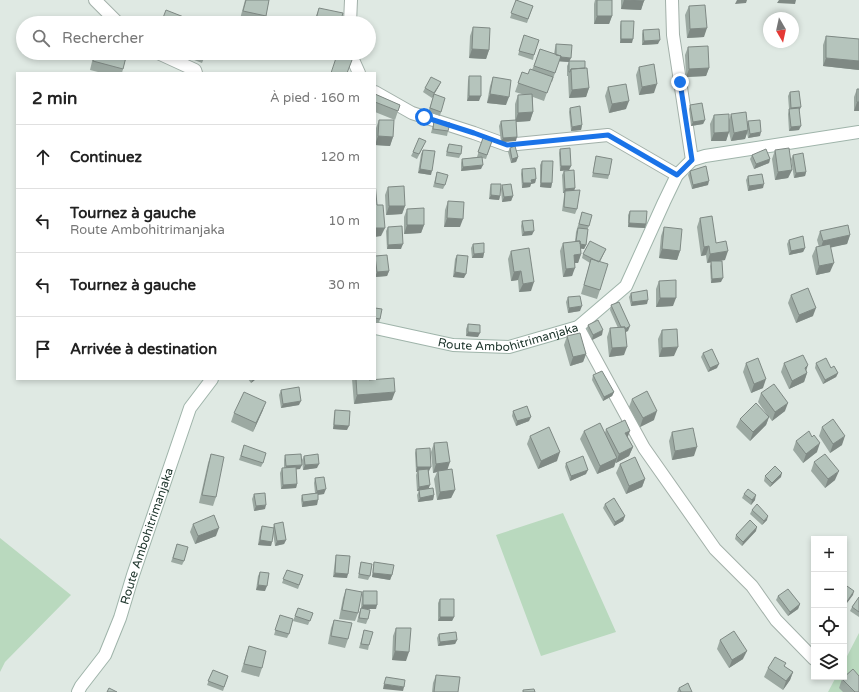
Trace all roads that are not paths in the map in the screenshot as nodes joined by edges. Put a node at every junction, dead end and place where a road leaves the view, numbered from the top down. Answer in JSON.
{"nodes":[{"id":1,"x":95,"y":0,"type":"edge"},
{"id":2,"x":351,"y":0,"type":"edge"},
{"id":3,"x":672,"y":0,"type":"edge"},
{"id":4,"x":111,"y":16,"type":"edge"},
{"id":5,"x":350,"y":16,"type":"edge"},
{"id":6,"x":173,"y":60,"type":"edge"},
{"id":7,"x":353,"y":60,"type":"edge"},
{"id":8,"x":196,"y":72,"type":"edge"},
{"id":9,"x":359,"y":72,"type":"edge"},
{"id":10,"x":376,"y":93,"type":"edge"},
{"id":11,"x":859,"y":132,"type":"edge"},
{"id":12,"x":692,"y":160,"type":"junction"},
{"id":13,"x":677,"y":175,"type":"junction"},
{"id":14,"x":578,"y":327,"type":"junction"},
{"id":15,"x":376,"y":328,"type":"edge"},
{"id":16,"x":211,"y":380,"type":"edge"},
{"id":17,"x":811,"y":656,"type":"edge"},
{"id":18,"x":78,"y":692,"type":"edge"}],
"edges":[{"from":1,"to":4,"type":"street"},
{"from":2,"to":5,"type":"street"},
{"from":3,"to":12,"type":"street"},
{"from":6,"to":8,"type":"street"},
{"from":7,"to":9,"type":"street"},
{"from":10,"to":13,"type":"street"},
{"from":11,"to":12,"type":"street"},
{"from":12,"to":13,"type":"street","name":"Route Ambohitrimanjaka"},
{"from":13,"to":14,"type":"street","name":"Route Ambohitrimanjaka"},
{"from":14,"to":15,"type":"street","name":"Route Ambohitrimanjaka"},
{"from":14,"to":17,"type":"street"},
{"from":16,"to":18,"type":"street","name":"Route Ambohitrimanjaka"}]}
